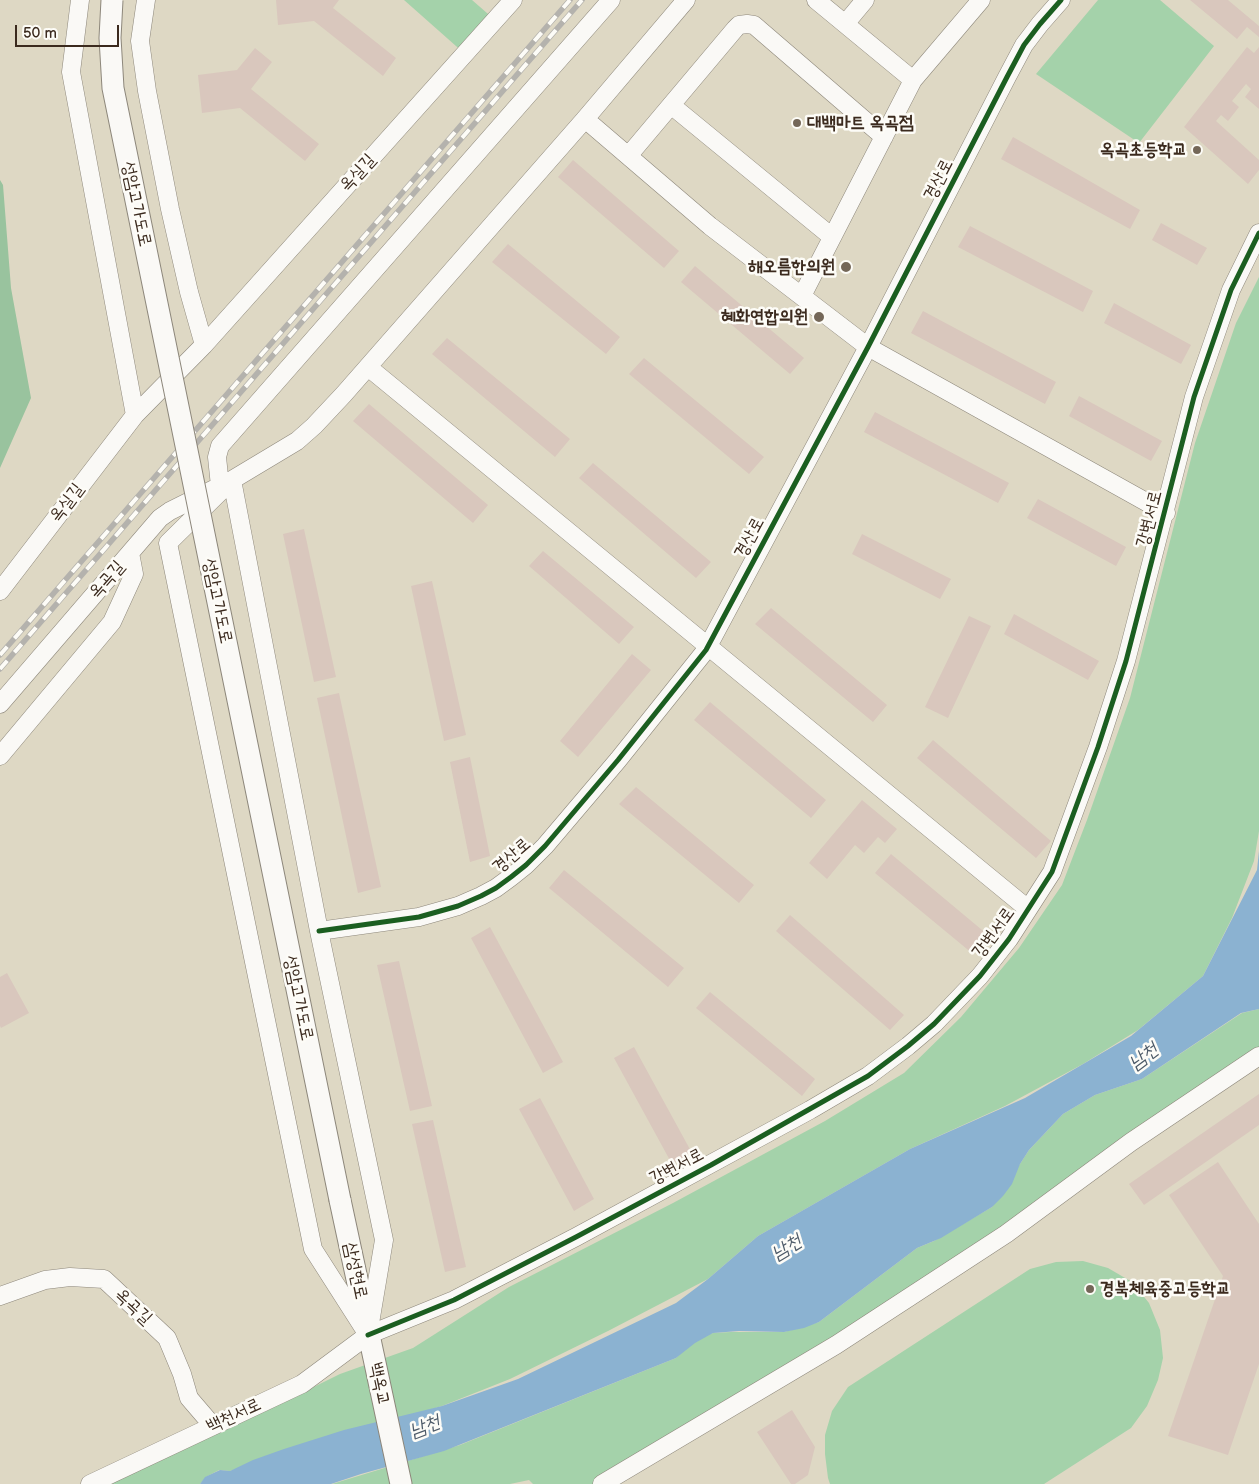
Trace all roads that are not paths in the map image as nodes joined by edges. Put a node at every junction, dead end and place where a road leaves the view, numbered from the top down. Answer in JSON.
{"nodes":[{"id":1,"x":80,"y":0,"type":"edge"},
{"id":2,"x":112,"y":0,"type":"edge"},
{"id":3,"x":146,"y":0,"type":"edge"},
{"id":4,"x":513,"y":0,"type":"edge"},
{"id":5,"x":610,"y":0,"type":"edge"},
{"id":6,"x":686,"y":0,"type":"edge"},
{"id":7,"x":816,"y":0,"type":"edge"},
{"id":8,"x":865,"y":0,"type":"edge"},
{"id":9,"x":981,"y":0,"type":"edge"},
{"id":10,"x":1061,"y":0,"type":"edge"},
{"id":11,"x":845,"y":24,"type":"junction"},
{"id":12,"x":913,"y":80,"type":"junction"},
{"id":13,"x":671,"y":104,"type":"junction"},
{"id":14,"x":585,"y":119,"type":"junction"},
{"id":15,"x":884,"y":137,"type":"junction"},
{"id":16,"x":628,"y":155,"type":"junction"},
{"id":17,"x":1259,"y":232,"type":"edge"},
{"id":18,"x":832,"y":237,"type":"junction"},
{"id":19,"x":802,"y":296,"type":"junction"},
{"id":20,"x":204,"y":346,"type":"junction"},
{"id":21,"x":868,"y":347,"type":"junction"},
{"id":22,"x":368,"y":367,"type":"junction"},
{"id":23,"x":135,"y":414,"type":"junction"},
{"id":24,"x":226,"y":483,"type":"junction"},
{"id":25,"x":1166,"y":513,"type":"junction"},
{"id":26,"x":130,"y":553,"type":"junction"},
{"id":27,"x":0,"y":591,"type":"edge"},
{"id":28,"x":707,"y":646,"type":"junction"},
{"id":29,"x":0,"y":704,"type":"edge"},
{"id":30,"x":0,"y":756,"type":"edge"},
{"id":31,"x":1028,"y":909,"type":"junction"},
{"id":32,"x":319,"y":931,"type":"junction"},
{"id":33,"x":1259,"y":1056,"type":"edge"},
{"id":34,"x":340,"y":1200,"type":"joint"},
{"id":35,"x":0,"y":1296,"type":"edge"},
{"id":36,"x":369,"y":1338,"type":"junction"},
{"id":37,"x":213,"y":1426,"type":"junction"},
{"id":38,"x":90,"y":1484,"type":"edge"},
{"id":39,"x":401,"y":1484,"type":"edge"},
{"id":40,"x":602,"y":1484,"type":"edge"}],
"edges":[{"from":1,"to":23,"type":"street"},
{"from":2,"to":34,"type":"main road","name":"성암고가도로","bridge":true},
{"from":3,"to":20,"type":"street"},
{"from":4,"to":20,"type":"street","name":"옥실길"},
{"from":5,"to":24,"type":"street"},
{"from":6,"to":14,"type":"street"},
{"from":7,"to":11,"type":"street"},
{"from":8,"to":11,"type":"street"},
{"from":9,"to":12,"type":"street"},
{"from":10,"to":21,"type":"street","name":"경산로"},
{"from":11,"to":12,"type":"street"},
{"from":12,"to":15,"type":"street"},
{"from":13,"to":15,"type":"street"},
{"from":13,"to":16,"type":"street"},
{"from":13,"to":18,"type":"street"},
{"from":14,"to":16,"type":"street"},
{"from":14,"to":22,"type":"street"},
{"from":15,"to":18,"type":"street"},
{"from":16,"to":19,"type":"street"},
{"from":17,"to":25,"type":"street","name":"강변서로"},
{"from":18,"to":19,"type":"street"},
{"from":19,"to":21,"type":"street"},
{"from":20,"to":23,"type":"street","name":"옥실길"},
{"from":21,"to":25,"type":"street"},
{"from":21,"to":28,"type":"street","name":"경산로"},
{"from":22,"to":24,"type":"street"},
{"from":22,"to":28,"type":"street"},
{"from":23,"to":27,"type":"street","name":"옥실길"},
{"from":24,"to":26,"type":"street","name":"옥곡길"},
{"from":24,"to":32,"type":"street"},
{"from":24,"to":36,"type":"street"},
{"from":25,"to":31,"type":"street","name":"강변서로"},
{"from":26,"to":29,"type":"street","name":"옥곡길"},
{"from":26,"to":30,"type":"street"},
{"from":28,"to":31,"type":"street"},
{"from":28,"to":32,"type":"street","name":"경산로"},
{"from":31,"to":36,"type":"street","name":"강변서로"},
{"from":32,"to":36,"type":"street"},
{"from":33,"to":40,"type":"street"},
{"from":34,"to":36,"type":"main road","name":"삼성현로"},
{"from":35,"to":37,"type":"street","name":"옥곡길"},
{"from":36,"to":37,"type":"street","name":"백천서로"},
{"from":36,"to":39,"type":"main road","name":"백옥교"},
{"from":37,"to":38,"type":"street","name":"백천서로"}]}
